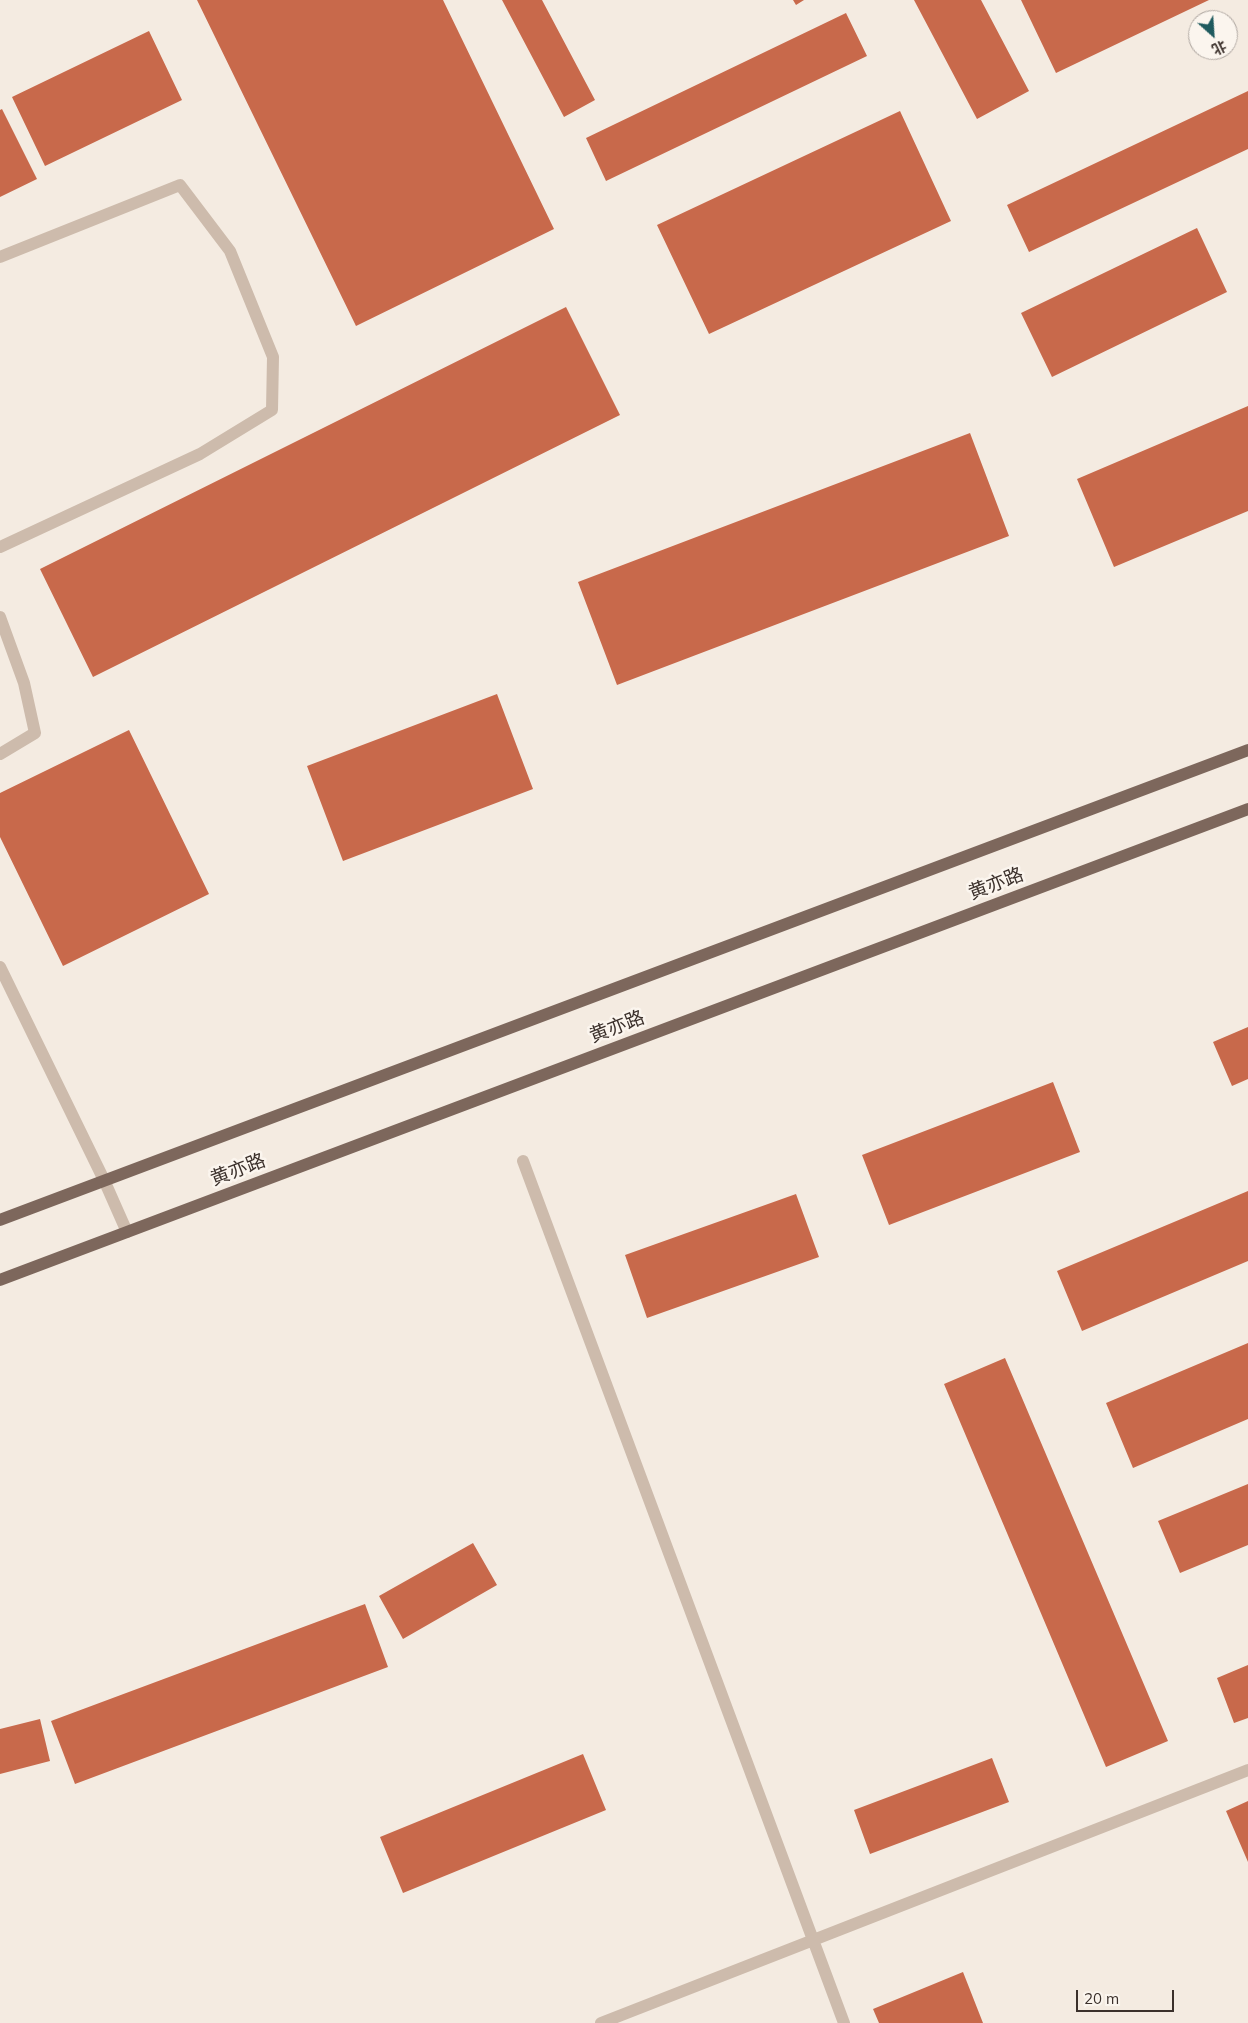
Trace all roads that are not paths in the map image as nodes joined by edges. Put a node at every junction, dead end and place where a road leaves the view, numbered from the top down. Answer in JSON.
{"nodes":[{"id":1,"x":0,"y":257,"type":"edge"},
{"id":2,"x":0,"y":547,"type":"edge"},
{"id":3,"x":0,"y":616,"type":"edge"},
{"id":4,"x":1248,"y":750,"type":"edge"},
{"id":5,"x":0,"y":754,"type":"edge"},
{"id":6,"x":1248,"y":809,"type":"edge"},
{"id":7,"x":0,"y":967,"type":"edge"},
{"id":8,"x":523,"y":1161,"type":"dead end"},
{"id":9,"x":104,"y":1180,"type":"junction"},
{"id":10,"x":0,"y":1220,"type":"edge"},
{"id":11,"x":127,"y":1232,"type":"junction"},
{"id":12,"x":0,"y":1280,"type":"edge"},
{"id":13,"x":1248,"y":1770,"type":"edge"},
{"id":14,"x":813,"y":1940,"type":"junction"},
{"id":15,"x":601,"y":2023,"type":"edge"},
{"id":16,"x":844,"y":2023,"type":"edge"}],
"edges":[{"from":1,"to":2,"type":"lane"},
{"from":3,"to":5,"type":"lane"},
{"from":4,"to":9,"type":"main road","name":"黄亦路"},
{"from":6,"to":11,"type":"main road","name":"黄亦路"},
{"from":7,"to":9,"type":"lane"},
{"from":8,"to":14,"type":"lane"},
{"from":9,"to":10,"type":"main road","name":"黄亦路"},
{"from":9,"to":11,"type":"lane"},
{"from":11,"to":12,"type":"main road","name":"黄亦路"},
{"from":13,"to":14,"type":"lane"},
{"from":14,"to":15,"type":"lane"},
{"from":14,"to":16,"type":"lane"}]}
